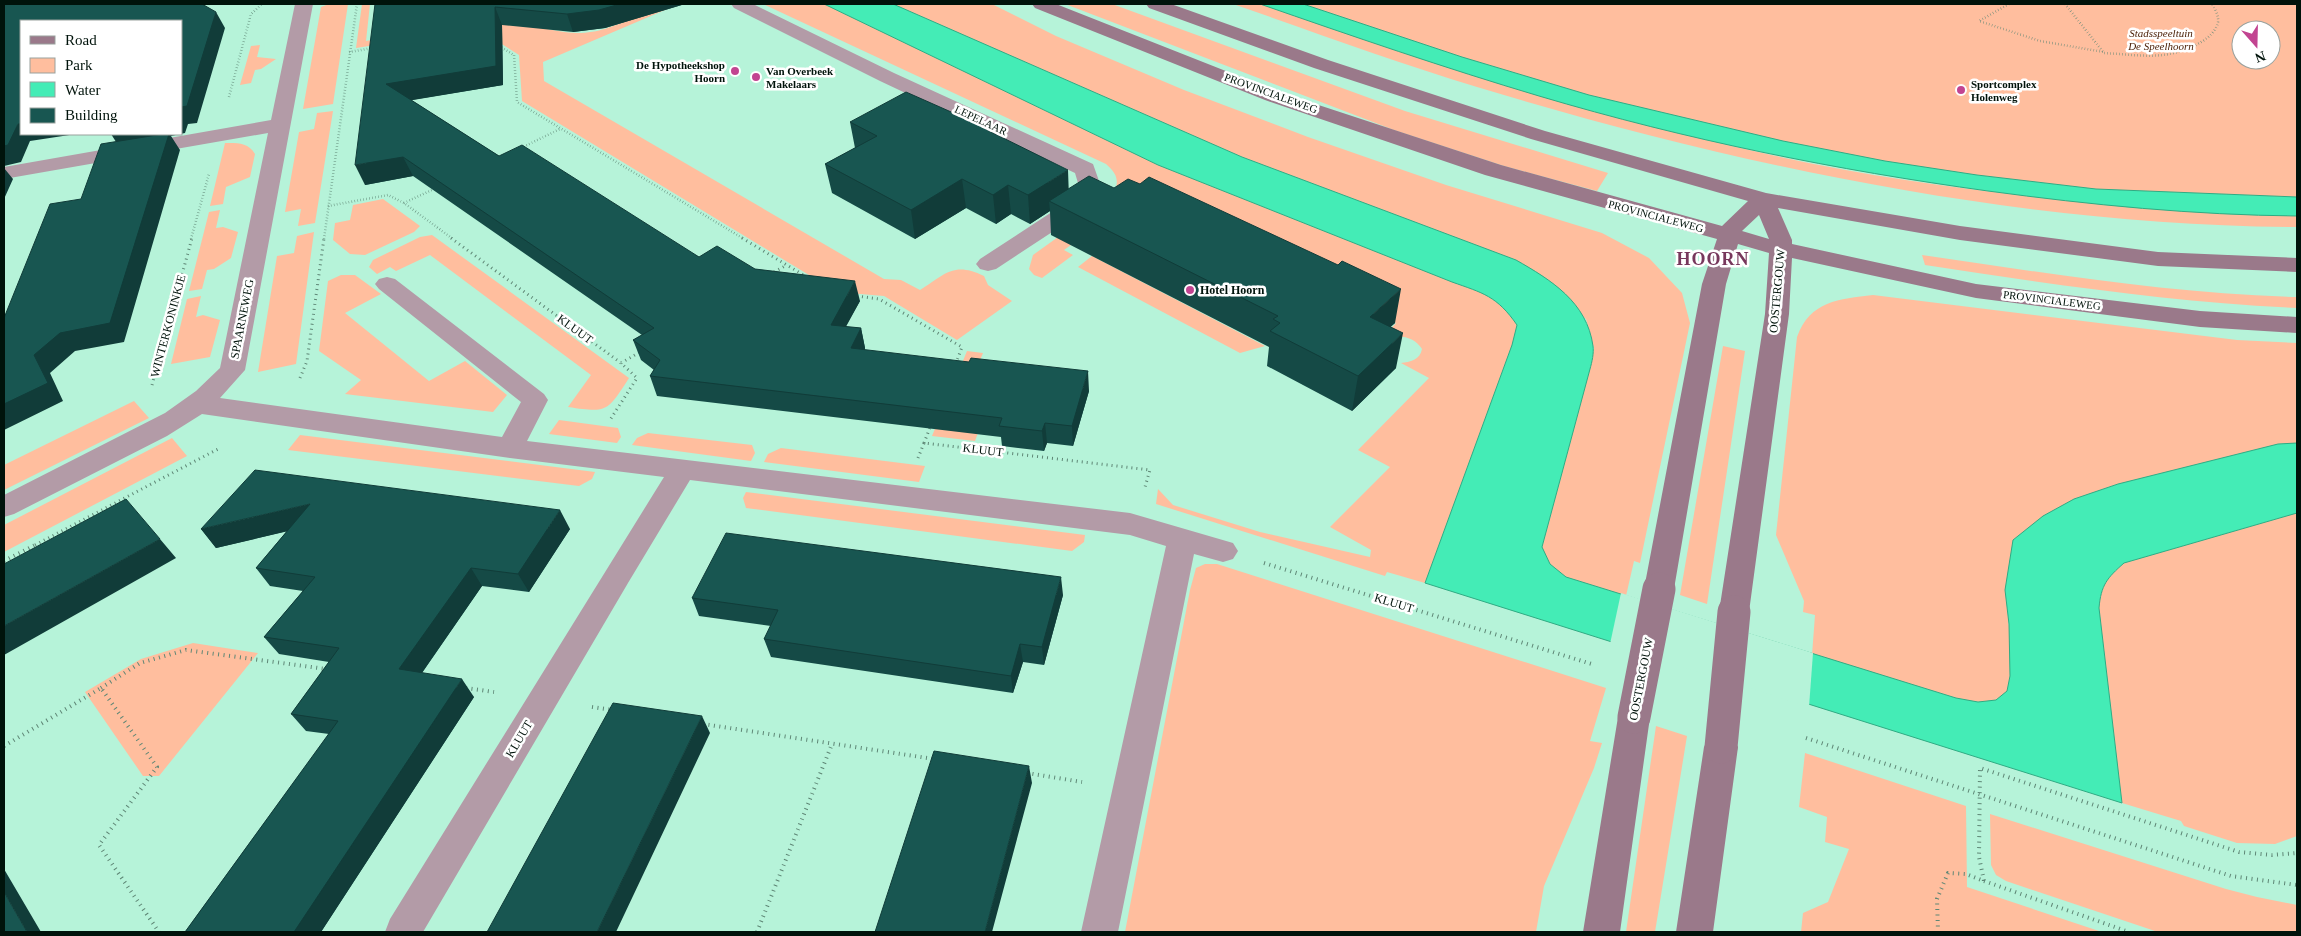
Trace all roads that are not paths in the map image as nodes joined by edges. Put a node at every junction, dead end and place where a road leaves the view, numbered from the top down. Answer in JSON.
{"nodes":[{"id":1,"x":304,"y":4,"type":"edge"},
{"id":2,"x":740,"y":4,"type":"edge"},
{"id":3,"x":1041,"y":4,"type":"edge"},
{"id":4,"x":1155,"y":4,"type":"edge"},
{"id":5,"x":280,"y":125,"type":"junction"},
{"id":6,"x":4,"y":173,"type":"edge"},
{"id":7,"x":1762,"y":199,"type":"junction"},
{"id":8,"x":1730,"y":235,"type":"junction"},
{"id":9,"x":1781,"y":249,"type":"junction"},
{"id":10,"x":988,"y":264,"type":"dead end"},
{"id":11,"x":2297,"y":265,"type":"edge"},
{"id":12,"x":387,"y":284,"type":"dead end"},
{"id":13,"x":2297,"y":325,"type":"edge"},
{"id":14,"x":198,"y":404,"type":"junction"},
{"id":15,"x":510,"y":448,"type":"junction"},
{"id":16,"x":683,"y":469,"type":"junction"},
{"id":17,"x":4,"y":507,"type":"edge"},
{"id":18,"x":1182,"y":541,"type":"junction"},
{"id":19,"x":1223,"y":551,"type":"road end"},
{"id":20,"x":403,"y":932,"type":"edge"},
{"id":21,"x":1100,"y":932,"type":"edge"},
{"id":22,"x":1601,"y":932,"type":"edge"},
{"id":23,"x":1694,"y":932,"type":"edge"}],
"edges":[{"from":1,"to":5,"type":"street","name":"SPAARNEWEG"},
{"from":2,"to":10,"type":"street","name":"LEPELAAR"},
{"from":3,"to":8,"type":"main road","name":"PROVINCIALEWEG"},
{"from":4,"to":7,"type":"main road"},
{"from":5,"to":6,"type":"street"},
{"from":5,"to":14,"type":"street","name":"SPAARNEWEG"},
{"from":7,"to":8,"type":"main road","name":"OOSTERGOUW"},
{"from":7,"to":9,"type":"main road","name":"OOSTERGOUW"},
{"from":7,"to":11,"type":"main road"},
{"from":8,"to":9,"type":"main road","name":"PROVINCIALEWEG"},
{"from":8,"to":22,"type":"main road","name":"OOSTERGOUW","bridge":true},
{"from":9,"to":13,"type":"main road","name":"PROVINCIALEWEG"},
{"from":9,"to":23,"type":"main road","name":"OOSTERGOUW","bridge":true},
{"from":12,"to":15,"type":"street"},
{"from":14,"to":15,"type":"street"},
{"from":14,"to":17,"type":"street","name":"SPAARNEWEG"},
{"from":15,"to":16,"type":"street"},
{"from":16,"to":18,"type":"street"},
{"from":16,"to":20,"type":"street","name":"KLUUT"},
{"from":18,"to":19,"type":"street"},
{"from":18,"to":21,"type":"street"}]}
